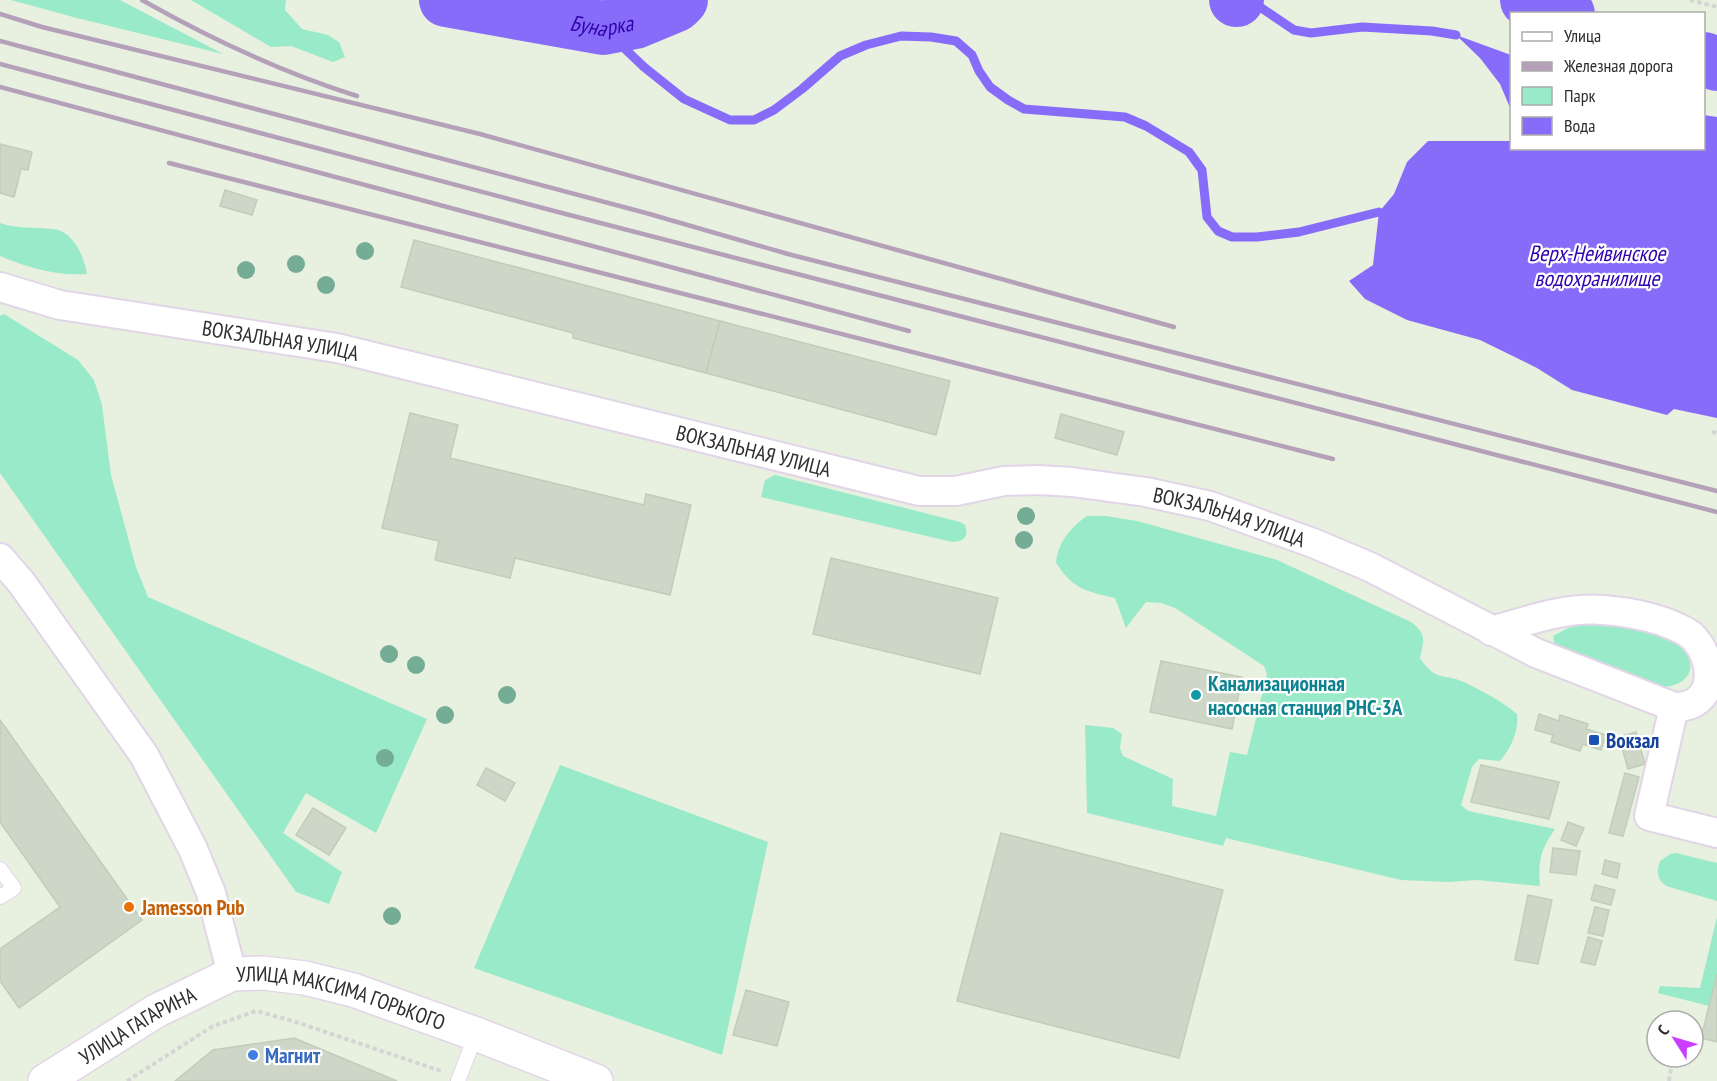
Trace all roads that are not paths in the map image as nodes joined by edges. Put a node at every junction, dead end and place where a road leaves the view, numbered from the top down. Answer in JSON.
{"nodes":[{"id":1,"x":0,"y":287,"type":"edge"},
{"id":2,"x":0,"y":558,"type":"edge"},
{"id":3,"x":1491,"y":631,"type":"junction"},
{"id":4,"x":1674,"y":707,"type":"junction"},
{"id":5,"x":1717,"y":833,"type":"edge"},
{"id":6,"x":0,"y":869,"type":"edge"},
{"id":7,"x":0,"y":897,"type":"edge"},
{"id":8,"x":232,"y":974,"type":"junction"},
{"id":9,"x":476,"y":1034,"type":"junction"},
{"id":10,"x":459,"y":1079,"type":"edge"},
{"id":11,"x":45,"y":1081,"type":"edge"},
{"id":12,"x":596,"y":1081,"type":"edge"}],
"edges":[{"from":1,"to":3,"type":"street","name":"ВОКЗАЛЬНАЯ УЛИЦА"},
{"from":2,"to":8,"type":"street","name":"УЛИЦА МАКСИМА ГОРЬКОГО"},
{"from":3,"to":4,"type":"street","name":"ВОКЗАЛЬНАЯ УЛИЦА"},
{"from":3,"to":4,"type":"street"},
{"from":4,"to":5,"type":"street"},
{"from":6,"to":7,"type":"lane"},
{"from":8,"to":9,"type":"street","name":"УЛИЦА МАКСИМА ГОРЬКОГО"},
{"from":8,"to":11,"type":"street","name":"УЛИЦА ГАГАРИНА"},
{"from":9,"to":10,"type":"lane"},
{"from":9,"to":12,"type":"street","name":"УЛИЦА МАКСИМА ГОРЬКОГО"}]}
